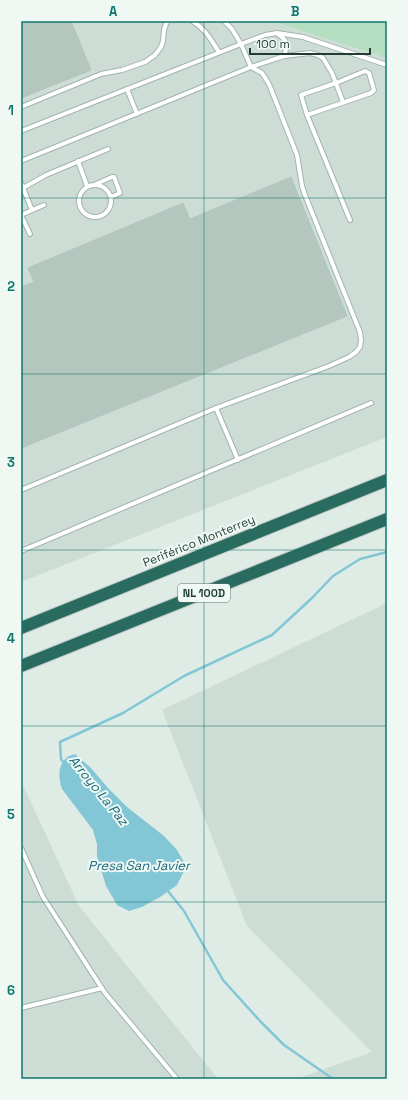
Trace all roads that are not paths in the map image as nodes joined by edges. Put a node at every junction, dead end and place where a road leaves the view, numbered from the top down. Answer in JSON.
{"nodes":[{"id":1,"x":168,"y":21,"type":"edge"},
{"id":2,"x":192,"y":21,"type":"edge"},
{"id":3,"x":224,"y":21,"type":"edge"},
{"id":4,"x":277,"y":33,"type":"junction"},
{"id":5,"x":241,"y":44,"type":"junction"},
{"id":6,"x":219,"y":52,"type":"junction"},
{"id":7,"x":284,"y":56,"type":"junction"},
{"id":8,"x":387,"y":65,"type":"edge"},
{"id":9,"x":251,"y":67,"type":"junction"},
{"id":10,"x":336,"y":83,"type":"junction"},
{"id":11,"x":127,"y":88,"type":"junction"},
{"id":12,"x":343,"y":102,"type":"junction"},
{"id":13,"x":21,"y":107,"type":"edge"},
{"id":14,"x":137,"y":114,"type":"junction"},
{"id":15,"x":308,"y":115,"type":"junction"},
{"id":16,"x":21,"y":131,"type":"edge"},
{"id":17,"x":108,"y":149,"type":"dead end"},
{"id":18,"x":21,"y":161,"type":"edge"},
{"id":19,"x":78,"y":161,"type":"junction"},
{"id":20,"x":21,"y":183,"type":"edge"},
{"id":21,"x":96,"y":184,"type":"junction"},
{"id":22,"x":87,"y":186,"type":"junction"},
{"id":23,"x":23,"y":188,"type":"junction"},
{"id":24,"x":111,"y":196,"type":"junction"},
{"id":25,"x":44,"y":206,"type":"dead end"},
{"id":26,"x":32,"y":210,"type":"junction"},
{"id":27,"x":21,"y":215,"type":"edge"},
{"id":28,"x":350,"y":220,"type":"dead end"},
{"id":29,"x":30,"y":234,"type":"dead end"},
{"id":30,"x":371,"y":403,"type":"dead end"},
{"id":31,"x":216,"y":408,"type":"junction"},
{"id":32,"x":238,"y":460,"type":"junction"},
{"id":33,"x":387,"y":480,"type":"edge"},
{"id":34,"x":21,"y":490,"type":"edge"},
{"id":35,"x":387,"y":519,"type":"edge"},
{"id":36,"x":21,"y":552,"type":"edge"},
{"id":37,"x":21,"y":628,"type":"edge"},
{"id":38,"x":21,"y":666,"type":"edge"},
{"id":39,"x":21,"y":848,"type":"edge"},
{"id":40,"x":102,"y":988,"type":"junction"},
{"id":41,"x":21,"y":1008,"type":"edge"},
{"id":42,"x":177,"y":1079,"type":"edge"}],
"edges":[{"from":1,"to":13,"type":"lane"},
{"from":2,"to":6,"type":"lane"},
{"from":3,"to":5,"type":"lane"},
{"from":4,"to":5,"type":"lane"},
{"from":4,"to":7,"type":"lane"},
{"from":4,"to":8,"type":"lane"},
{"from":5,"to":6,"type":"lane"},
{"from":5,"to":9,"type":"lane"},
{"from":6,"to":11,"type":"lane"},
{"from":7,"to":9,"type":"lane"},
{"from":7,"to":10,"type":"lane"},
{"from":9,"to":14,"type":"lane"},
{"from":9,"to":31,"type":"lane"},
{"from":10,"to":12,"type":"lane"},
{"from":10,"to":12,"type":"lane"},
{"from":10,"to":15,"type":"lane"},
{"from":11,"to":14,"type":"lane"},
{"from":11,"to":16,"type":"lane"},
{"from":12,"to":15,"type":"lane"},
{"from":14,"to":18,"type":"lane"},
{"from":15,"to":28,"type":"lane"},
{"from":17,"to":19,"type":"lane"},
{"from":19,"to":22,"type":"lane"},
{"from":19,"to":23,"type":"lane"},
{"from":20,"to":23,"type":"lane"},
{"from":21,"to":22,"type":"lane"},
{"from":21,"to":24,"type":"lane"},
{"from":21,"to":24,"type":"lane"},
{"from":22,"to":24,"type":"lane"},
{"from":23,"to":26,"type":"lane"},
{"from":25,"to":26,"type":"lane"},
{"from":26,"to":27,"type":"lane"},
{"from":27,"to":29,"type":"lane"},
{"from":30,"to":32,"type":"lane"},
{"from":31,"to":32,"type":"lane"},
{"from":31,"to":34,"type":"lane"},
{"from":32,"to":36,"type":"lane"},
{"from":33,"to":37,"type":"highway","name":"Periférico Monterrey"},
{"from":35,"to":38,"type":"highway","number":"NL 100D"},
{"from":39,"to":40,"type":"lane"},
{"from":40,"to":41,"type":"lane"},
{"from":40,"to":42,"type":"lane"}]}
